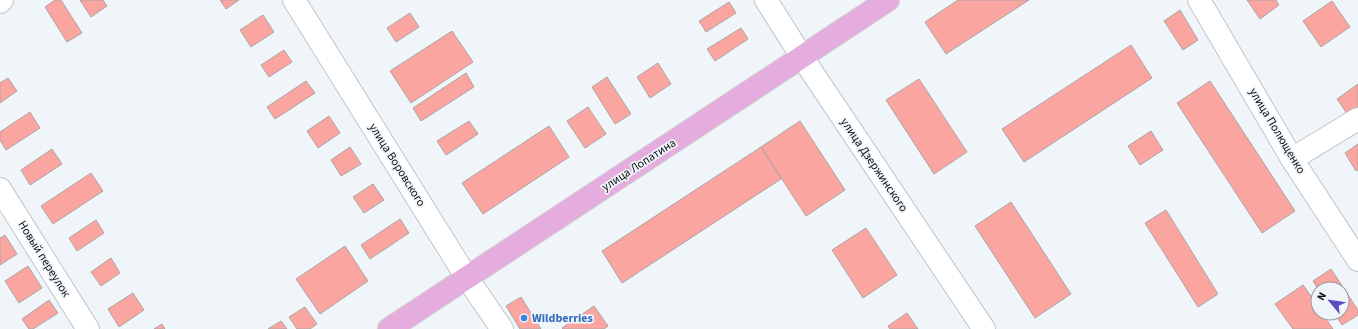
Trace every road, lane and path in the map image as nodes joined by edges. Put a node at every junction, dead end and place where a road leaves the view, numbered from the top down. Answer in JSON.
{"nodes":[{"id":1,"x":294,"y":0,"type":"edge"},
{"id":2,"x":766,"y":0,"type":"edge"},
{"id":3,"x":888,"y":0,"type":"edge"},
{"id":4,"x":1199,"y":0,"type":"edge"},
{"id":5,"x":802,"y":57,"type":"junction"},
{"id":6,"x":1358,"y":119,"type":"edge"},
{"id":7,"x":1292,"y":158,"type":"junction"},
{"id":8,"x":0,"y":189,"type":"edge"},
{"id":9,"x":1358,"y":260,"type":"edge"},
{"id":10,"x":467,"y":278,"type":"junction"},
{"id":11,"x":88,"y":329,"type":"edge"},
{"id":12,"x":389,"y":329,"type":"edge"},
{"id":13,"x":502,"y":329,"type":"edge"},
{"id":14,"x":984,"y":329,"type":"edge"}],
"edges":[{"from":1,"to":10,"type":"street","name":"улица Воровского"},
{"from":2,"to":5,"type":"street","name":"улица Дзержинского"},
{"from":3,"to":5,"type":"main road","name":"улица Лопатина"},
{"from":4,"to":7,"type":"street","name":"улица Полющенко"},
{"from":5,"to":10,"type":"main road","name":"улица Лопатина"},
{"from":5,"to":14,"type":"street","name":"улица Дзержинского"},
{"from":6,"to":7,"type":"street"},
{"from":7,"to":9,"type":"street","name":"улица Полющенко"},
{"from":8,"to":11,"type":"street","name":"Новый переулок"},
{"from":10,"to":12,"type":"main road","name":"улица Лопатина"},
{"from":10,"to":13,"type":"street","name":"улица Воровского"}]}
